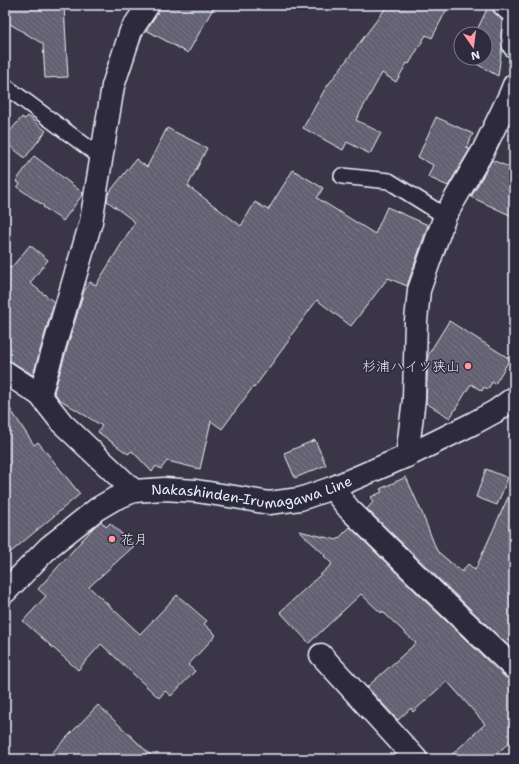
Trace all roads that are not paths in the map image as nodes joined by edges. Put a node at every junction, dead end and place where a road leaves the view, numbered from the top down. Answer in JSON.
{"nodes":[{"id":1,"x":148,"y":5,"type":"edge"},
{"id":2,"x":504,"y":5,"type":"edge"},
{"id":3,"x":514,"y":14,"type":"edge"},
{"id":4,"x":514,"y":24,"type":"edge"},
{"id":5,"x":514,"y":46,"type":"edge"},
{"id":6,"x":514,"y":85,"type":"edge"},
{"id":7,"x":5,"y":86,"type":"edge"},
{"id":8,"x":102,"y":158,"type":"junction"},
{"id":9,"x":342,"y":176,"type":"dead end"},
{"id":10,"x":445,"y":216,"type":"junction"},
{"id":11,"x":5,"y":372,"type":"edge"},
{"id":12,"x":40,"y":395,"type":"junction"},
{"id":13,"x":514,"y":398,"type":"edge"},
{"id":14,"x":407,"y":456,"type":"junction"},
{"id":15,"x":332,"y":488,"type":"junction"},
{"id":16,"x":134,"y":491,"type":"junction"},
{"id":17,"x":7,"y":586,"type":"edge"},
{"id":18,"x":321,"y":655,"type":"dead end"},
{"id":19,"x":514,"y":668,"type":"edge"},
{"id":20,"x":416,"y":759,"type":"edge"}],
"edges":[{"from":1,"to":8,"type":"street"},
{"from":2,"to":3,"type":"street"},
{"from":4,"to":5,"type":"street"},
{"from":6,"to":10,"type":"street"},
{"from":7,"to":8,"type":"lane"},
{"from":8,"to":12,"type":"street"},
{"from":9,"to":10,"type":"lane"},
{"from":10,"to":14,"type":"street"},
{"from":11,"to":12,"type":"street"},
{"from":12,"to":16,"type":"street"},
{"from":13,"to":14,"type":"street","name":"Nakashinden-Irumagawa Line"},
{"from":14,"to":15,"type":"street","name":"Nakashinden-Irumagawa Line"},
{"from":15,"to":16,"type":"street","name":"Nakashinden-Irumagawa Line"},
{"from":15,"to":19,"type":"street"},
{"from":16,"to":17,"type":"street","name":"Nakashinden-Irumagawa Line"},
{"from":18,"to":20,"type":"street"}]}
